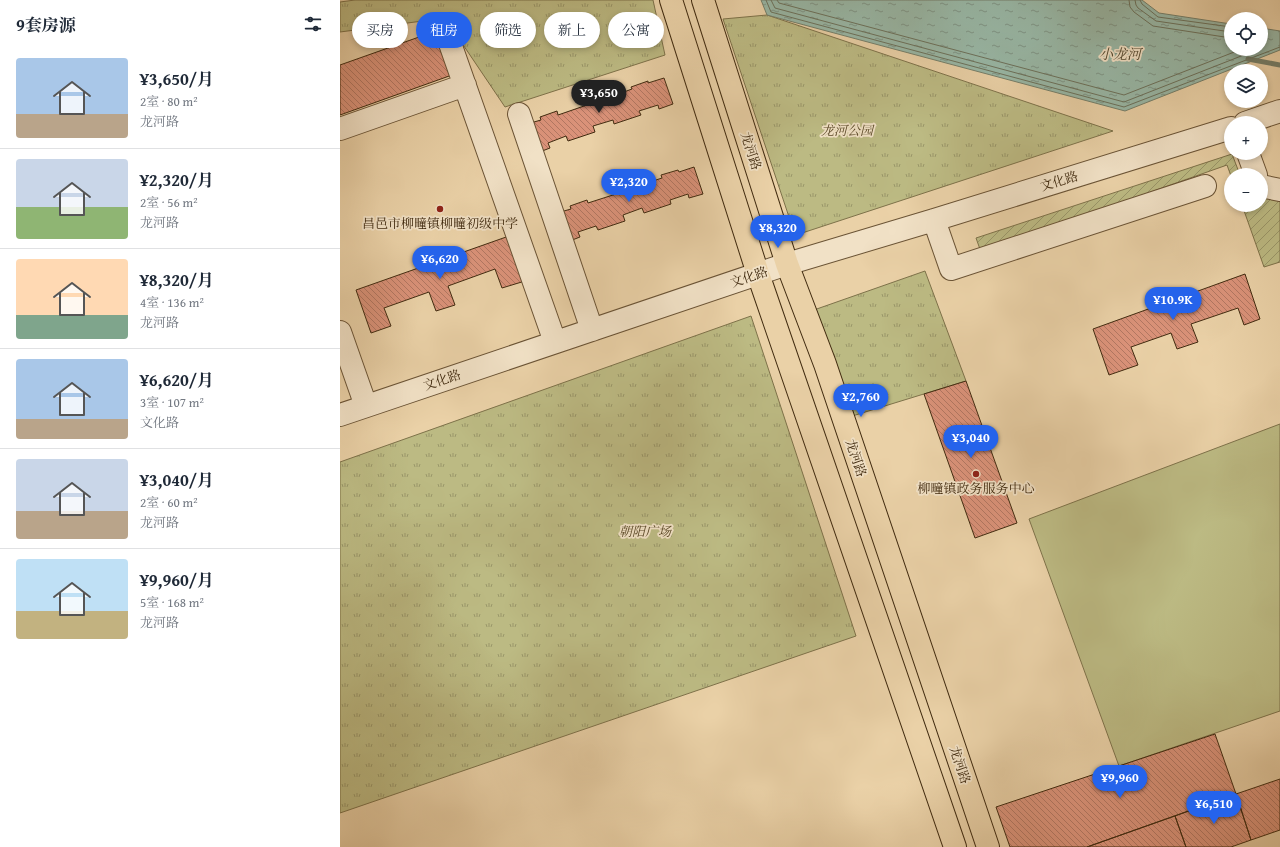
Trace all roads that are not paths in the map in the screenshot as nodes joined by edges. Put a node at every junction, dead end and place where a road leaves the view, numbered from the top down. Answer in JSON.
{"nodes":[{"id":1,"x":670,"y":0,"type":"edge"},
{"id":2,"x":703,"y":0,"type":"edge"},
{"id":3,"x":452,"y":48,"type":"edge"},
{"id":4,"x":465,"y":85,"type":"junction"},
{"id":5,"x":1280,"y":110,"type":"edge"},
{"id":6,"x":518,"y":114,"type":"dead end"},
{"id":7,"x":1264,"y":116,"type":"edge"},
{"id":8,"x":340,"y":129,"type":"edge"},
{"id":9,"x":1224,"y":130,"type":"edge"},
{"id":10,"x":1205,"y":186,"type":"dead end"},
{"id":11,"x":1268,"y":187,"type":"edge"},
{"id":12,"x":1280,"y":190,"type":"edge"},
{"id":13,"x":934,"y":220,"type":"junction"},
{"id":14,"x":787,"y":264,"type":"junction"},
{"id":15,"x":758,"y":274,"type":"junction"},
{"id":16,"x":592,"y":330,"type":"junction"},
{"id":17,"x":340,"y":332,"type":"edge"},
{"id":18,"x":555,"y":342,"type":"junction"},
{"id":19,"x":366,"y":406,"type":"junction"},
{"id":20,"x":340,"y":415,"type":"edge"},
{"id":21,"x":955,"y":847,"type":"edge"},
{"id":22,"x":988,"y":847,"type":"edge"}],
"edges":[{"from":1,"to":15,"type":"main road"},
{"from":2,"to":14,"type":"main road","name":"龙河路"},
{"from":3,"to":4,"type":"street"},
{"from":4,"to":8,"type":"street"},
{"from":4,"to":18,"type":"street"},
{"from":5,"to":7,"type":"street"},
{"from":6,"to":16,"type":"street"},
{"from":9,"to":13,"type":"street","name":"文化路"},
{"from":10,"to":13,"type":"street"},
{"from":11,"to":12,"type":"street"},
{"from":13,"to":14,"type":"street","name":"文化路"},
{"from":14,"to":15,"type":"street","name":"文化路"},
{"from":14,"to":22,"type":"main road","name":"龙河路"},
{"from":15,"to":16,"type":"street","name":"文化路"},
{"from":15,"to":21,"type":"main road"},
{"from":16,"to":18,"type":"street","name":"文化路"},
{"from":17,"to":19,"type":"street"},
{"from":18,"to":19,"type":"street","name":"文化路"},
{"from":19,"to":20,"type":"street","name":"文化路"}]}
